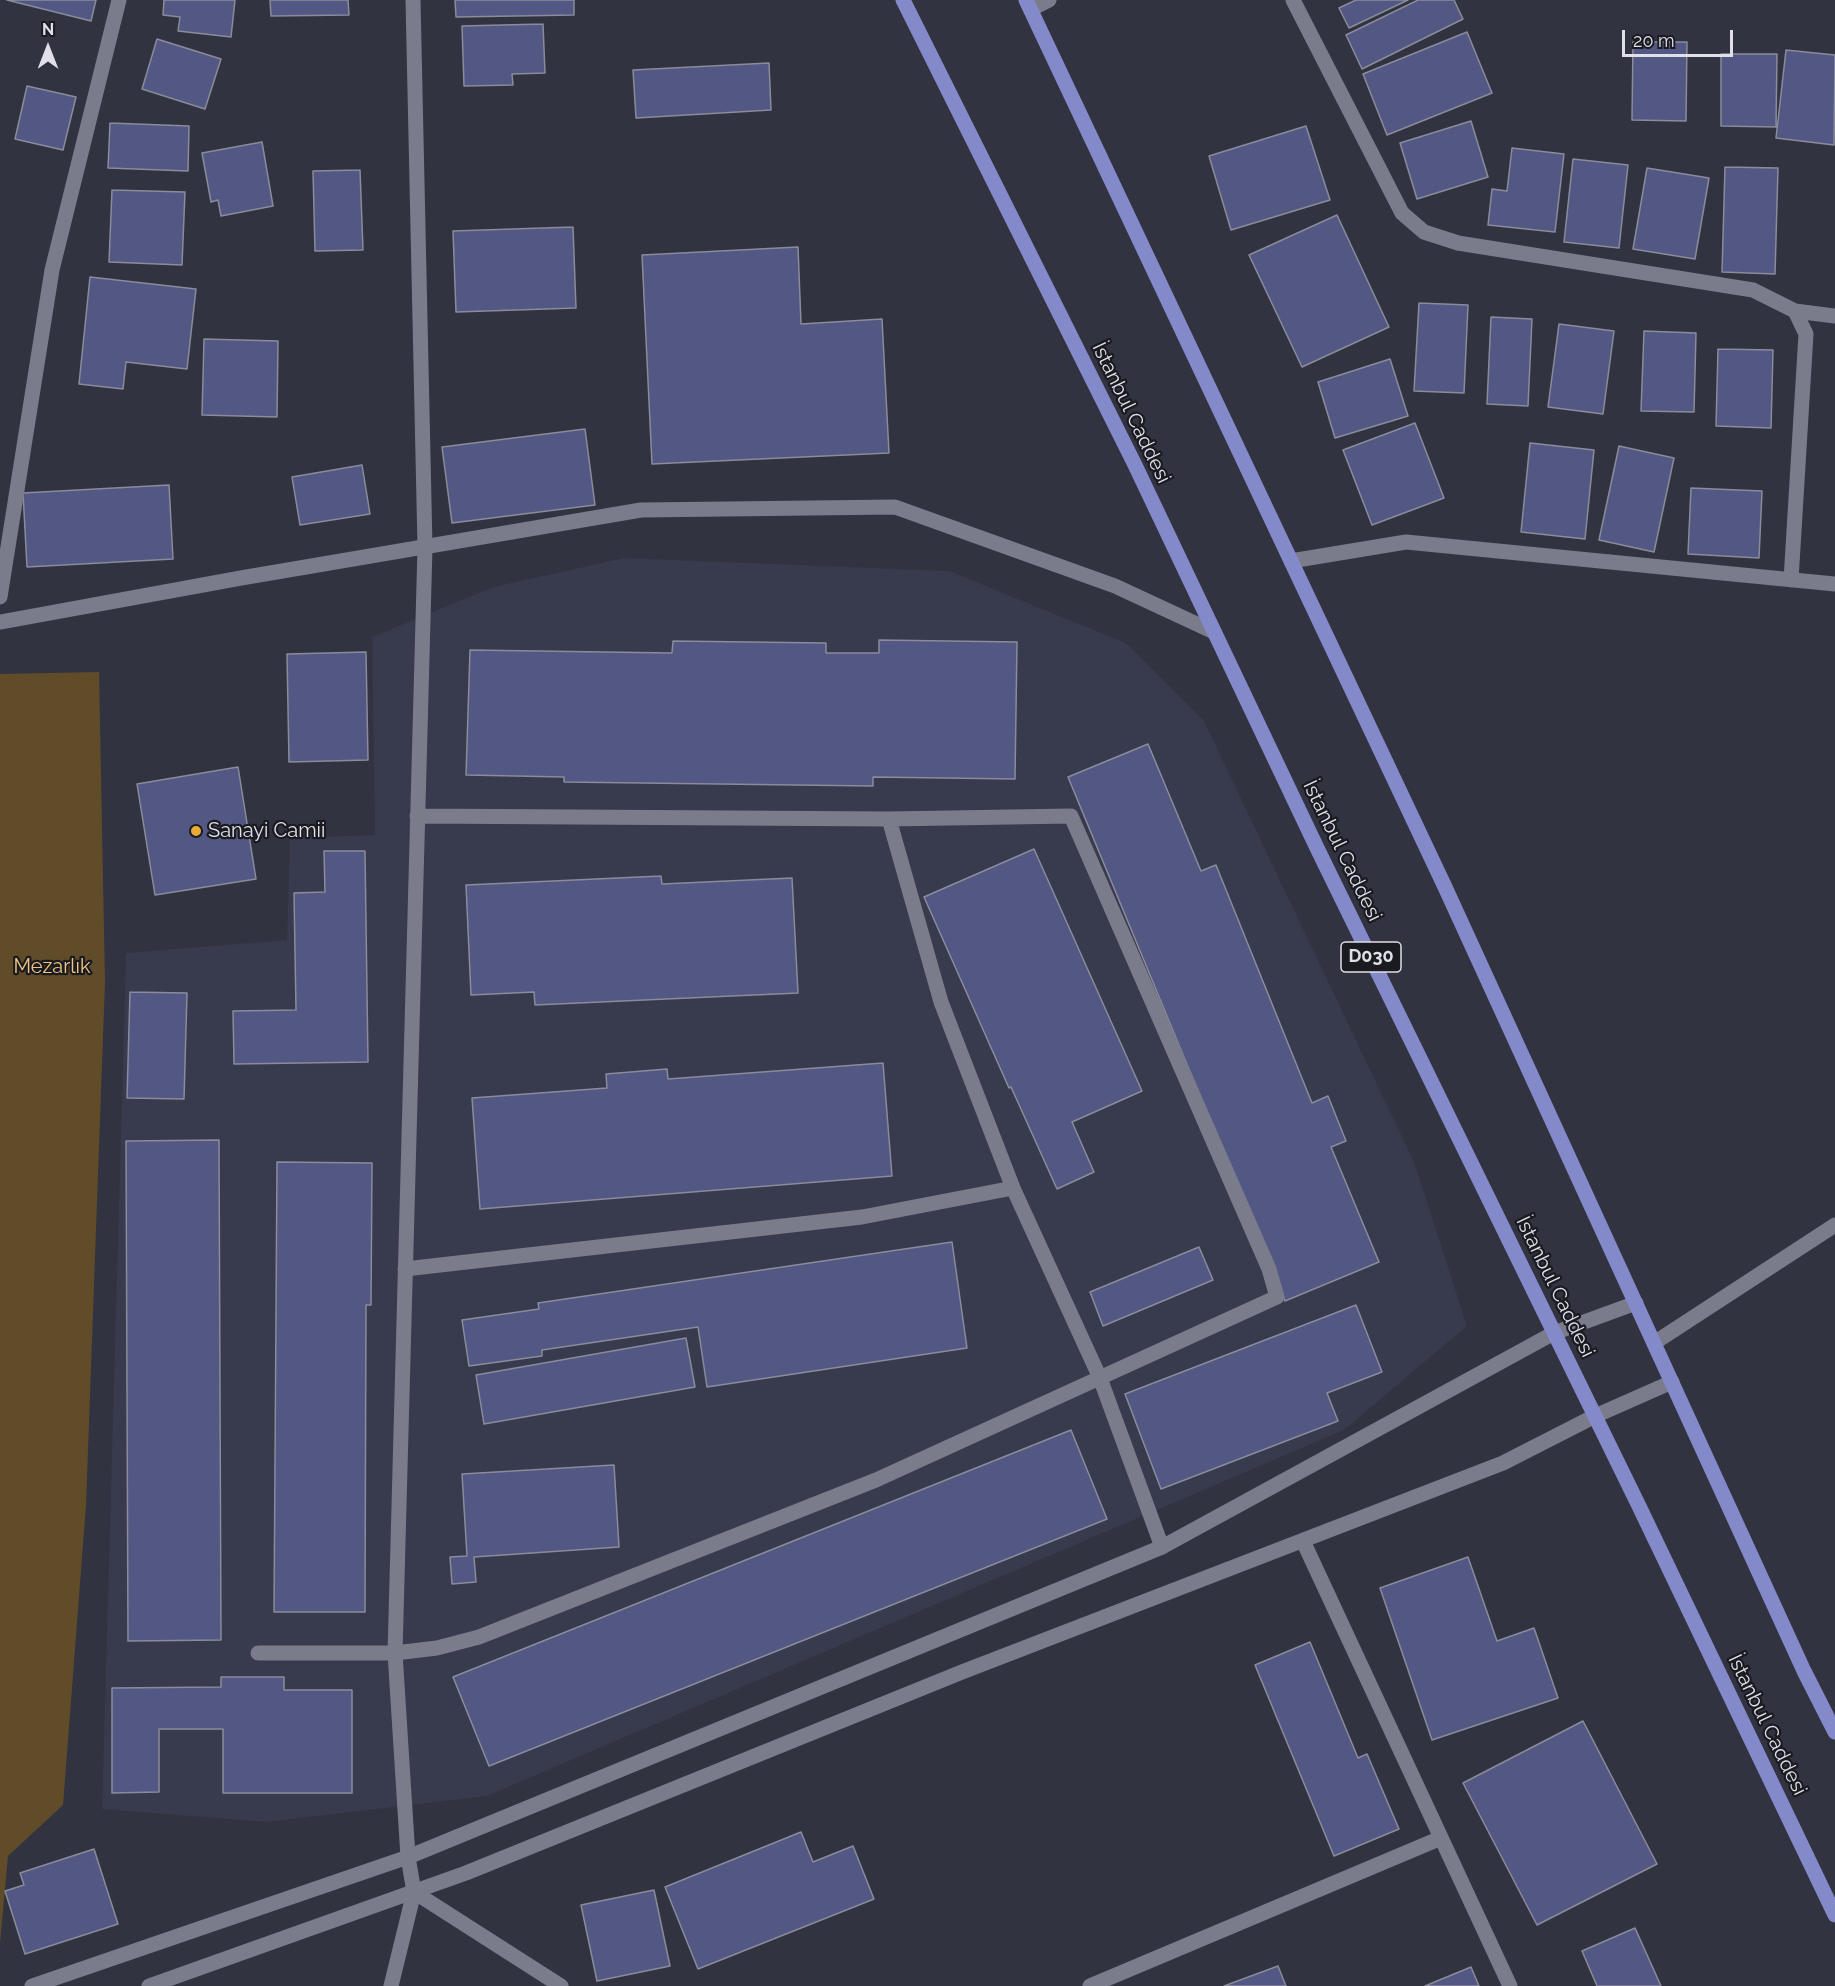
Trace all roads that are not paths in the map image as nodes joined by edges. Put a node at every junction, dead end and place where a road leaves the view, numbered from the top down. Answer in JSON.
{"nodes":[{"id":1,"x":119,"y":0,"type":"edge"},
{"id":2,"x":413,"y":0,"type":"edge"},
{"id":3,"x":903,"y":0,"type":"edge"},
{"id":4,"x":1049,"y":0,"type":"edge"},
{"id":5,"x":1293,"y":0,"type":"edge"},
{"id":6,"x":1028,"y":5,"type":"edge"},
{"id":7,"x":1795,"y":311,"type":"junction"},
{"id":8,"x":1835,"y":316,"type":"edge"},
{"id":9,"x":425,"y":547,"type":"junction"},
{"id":10,"x":1291,"y":561,"type":"junction"},
{"id":11,"x":1791,"y":580,"type":"junction"},
{"id":12,"x":1835,"y":584,"type":"edge"},
{"id":13,"x":0,"y":597,"type":"edge"},
{"id":14,"x":0,"y":622,"type":"edge"},
{"id":15,"x":1214,"y":632,"type":"junction"},
{"id":16,"x":417,"y":816,"type":"junction"},
{"id":17,"x":889,"y":819,"type":"junction"},
{"id":18,"x":1013,"y":1188,"type":"junction"},
{"id":19,"x":1835,"y":1226,"type":"edge"},
{"id":20,"x":405,"y":1269,"type":"junction"},
{"id":21,"x":1636,"y":1303,"type":"junction"},
{"id":22,"x":1554,"y":1333,"type":"junction"},
{"id":23,"x":1654,"y":1343,"type":"junction"},
{"id":24,"x":1100,"y":1378,"type":"junction"},
{"id":25,"x":1672,"y":1382,"type":"junction"},
{"id":26,"x":1594,"y":1416,"type":"junction"},
{"id":27,"x":1303,"y":1541,"type":"junction"},
{"id":28,"x":1162,"y":1547,"type":"junction"},
{"id":29,"x":258,"y":1653,"type":"dead end"},
{"id":30,"x":395,"y":1653,"type":"junction"},
{"id":31,"x":1835,"y":1732,"type":"edge"},
{"id":32,"x":1441,"y":1838,"type":"junction"},
{"id":33,"x":408,"y":1857,"type":"junction"},
{"id":34,"x":414,"y":1892,"type":"junction"},
{"id":35,"x":1835,"y":1915,"type":"edge"},
{"id":36,"x":33,"y":1986,"type":"edge"},
{"id":37,"x":149,"y":1986,"type":"edge"},
{"id":38,"x":391,"y":1986,"type":"edge"},
{"id":39,"x":561,"y":1986,"type":"edge"},
{"id":40,"x":1092,"y":1986,"type":"edge"},
{"id":41,"x":1510,"y":1986,"type":"edge"}],
"edges":[{"from":1,"to":13,"type":"street"},
{"from":2,"to":9,"type":"street"},
{"from":3,"to":15,"type":"main road","name":"İstanbul Caddesi","number":"D030"},
{"from":4,"to":6,"type":"street"},
{"from":5,"to":7,"type":"street"},
{"from":6,"to":10,"type":"main road"},
{"from":7,"to":8,"type":"street"},
{"from":7,"to":11,"type":"street"},
{"from":9,"to":14,"type":"street"},
{"from":9,"to":15,"type":"street"},
{"from":9,"to":16,"type":"street"},
{"from":10,"to":11,"type":"street"},
{"from":10,"to":21,"type":"main road"},
{"from":11,"to":12,"type":"street"},
{"from":15,"to":22,"type":"main road","name":"İstanbul Caddesi","number":"D030"},
{"from":16,"to":17,"type":"street"},
{"from":16,"to":20,"type":"street"},
{"from":17,"to":18,"type":"street"},
{"from":17,"to":24,"type":"street"},
{"from":18,"to":20,"type":"street"},
{"from":18,"to":24,"type":"street"},
{"from":19,"to":23,"type":"street"},
{"from":20,"to":30,"type":"street"},
{"from":21,"to":22,"type":"street"},
{"from":21,"to":23,"type":"main road"},
{"from":22,"to":26,"type":"main road","name":"İstanbul Caddesi","number":"D030"},
{"from":22,"to":28,"type":"street"},
{"from":23,"to":25,"type":"main road"},
{"from":24,"to":28,"type":"street"},
{"from":24,"to":30,"type":"street"},
{"from":25,"to":26,"type":"street"},
{"from":25,"to":31,"type":"main road"},
{"from":26,"to":27,"type":"street"},
{"from":26,"to":35,"type":"main road","name":"İstanbul Caddesi","number":"D030"},
{"from":27,"to":32,"type":"street"},
{"from":27,"to":34,"type":"street"},
{"from":28,"to":33,"type":"street"},
{"from":29,"to":30,"type":"street"},
{"from":30,"to":33,"type":"street"},
{"from":32,"to":40,"type":"street"},
{"from":32,"to":41,"type":"street"},
{"from":33,"to":34,"type":"street"},
{"from":33,"to":36,"type":"street"},
{"from":34,"to":37,"type":"street"},
{"from":34,"to":38,"type":"street"},
{"from":34,"to":39,"type":"street"}]}
